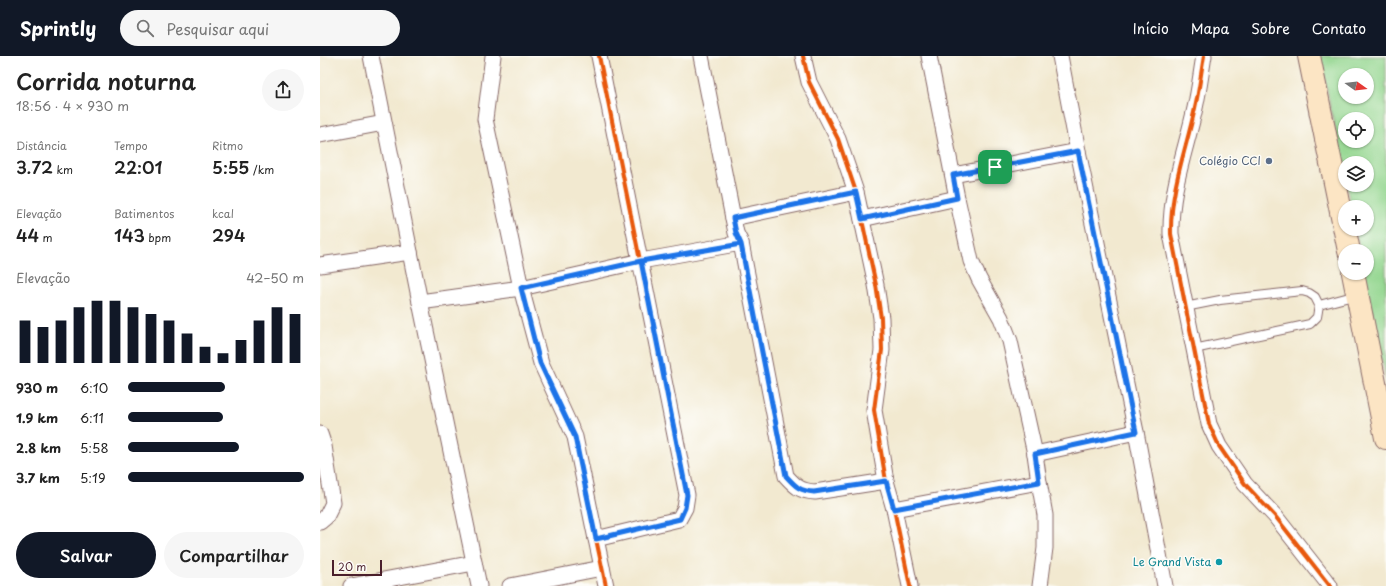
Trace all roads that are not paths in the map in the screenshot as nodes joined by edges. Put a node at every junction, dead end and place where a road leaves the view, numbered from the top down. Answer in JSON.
{"nodes":[{"id":1,"x":371,"y":56,"type":"edge"},
{"id":2,"x":493,"y":56,"type":"edge"},
{"id":3,"x":599,"y":56,"type":"edge"},
{"id":4,"x":701,"y":56,"type":"edge"},
{"id":5,"x":803,"y":56,"type":"edge"},
{"id":6,"x":929,"y":56,"type":"edge"},
{"id":7,"x":1060,"y":56,"type":"edge"},
{"id":8,"x":1204,"y":56,"type":"edge"},
{"id":9,"x":1309,"y":56,"type":"edge"},
{"id":10,"x":384,"y":123,"type":"junction"},
{"id":11,"x":320,"y":135,"type":"edge"},
{"id":12,"x":1078,"y":151,"type":"junction"},
{"id":13,"x":953,"y":175,"type":"junction"},
{"id":14,"x":856,"y":192,"type":"junction"},
{"id":15,"x":957,"y":198,"type":"junction"},
{"id":16,"x":733,"y":218,"type":"junction"},
{"id":17,"x":862,"y":219,"type":"junction"},
{"id":18,"x":741,"y":244,"type":"junction"},
{"id":19,"x":1348,"y":244,"type":"edge"},
{"id":20,"x":410,"y":252,"type":"junction"},
{"id":21,"x":641,"y":261,"type":"junction"},
{"id":22,"x":320,"y":265,"type":"edge"},
{"id":23,"x":1355,"y":280,"type":"edge"},
{"id":24,"x":521,"y":288,"type":"junction"},
{"id":25,"x":1358,"y":295,"type":"junction"},
{"id":26,"x":420,"y":302,"type":"junction"},
{"id":27,"x":1319,"y":305,"type":"junction"},
{"id":28,"x":1185,"y":307,"type":"junction"},
{"id":29,"x":1194,"y":349,"type":"junction"},
{"id":30,"x":1136,"y":432,"type":"junction"},
{"id":31,"x":320,"y":434,"type":"edge"},
{"id":32,"x":1386,"y":438,"type":"edge"},
{"id":33,"x":1035,"y":454,"type":"junction"},
{"id":34,"x":886,"y":481,"type":"junction"},
{"id":35,"x":1039,"y":482,"type":"junction"},
{"id":36,"x":894,"y":509,"type":"junction"},
{"id":37,"x":320,"y":522,"type":"edge"},
{"id":38,"x":596,"y":539,"type":"junction"},
{"id":39,"x":474,"y":563,"type":"junction"},
{"id":40,"x":602,"y":568,"type":"junction"},
{"id":41,"x":351,"y":586,"type":"edge"},
{"id":42,"x":479,"y":586,"type":"edge"},
{"id":43,"x":510,"y":586,"type":"edge"},
{"id":44,"x":606,"y":586,"type":"edge"},
{"id":45,"x":910,"y":586,"type":"edge"},
{"id":46,"x":1040,"y":586,"type":"edge"},
{"id":47,"x":1165,"y":586,"type":"edge"},
{"id":48,"x":1330,"y":586,"type":"edge"}],
"edges":[{"from":1,"to":10,"type":"street"},
{"from":2,"to":24,"type":"street"},
{"from":3,"to":21,"type":"street"},
{"from":4,"to":16,"type":"street"},
{"from":5,"to":14,"type":"street"},
{"from":6,"to":13,"type":"street"},
{"from":7,"to":12,"type":"street"},
{"from":8,"to":28,"type":"street"},
{"from":9,"to":19,"type":"main road"},
{"from":10,"to":11,"type":"street"},
{"from":10,"to":20,"type":"street"},
{"from":12,"to":13,"type":"street"},
{"from":12,"to":30,"type":"street"},
{"from":13,"to":15,"type":"street"},
{"from":14,"to":16,"type":"street"},
{"from":14,"to":17,"type":"street"},
{"from":15,"to":17,"type":"street"},
{"from":15,"to":33,"type":"street"},
{"from":16,"to":18,"type":"street"},
{"from":17,"to":34,"type":"street"},
{"from":18,"to":21,"type":"street"},
{"from":18,"to":34,"type":"street"},
{"from":20,"to":22,"type":"street"},
{"from":20,"to":26,"type":"street"},
{"from":21,"to":24,"type":"street"},
{"from":21,"to":38,"type":"street"},
{"from":23,"to":25,"type":"main road"},
{"from":24,"to":26,"type":"street"},
{"from":24,"to":38,"type":"street"},
{"from":25,"to":27,"type":"lane"},
{"from":25,"to":32,"type":"main road"},
{"from":26,"to":39,"type":"street"},
{"from":27,"to":28,"type":"lane"},
{"from":27,"to":29,"type":"lane"},
{"from":28,"to":29,"type":"street"},
{"from":29,"to":48,"type":"street"},
{"from":30,"to":33,"type":"street"},
{"from":30,"to":47,"type":"street"},
{"from":31,"to":37,"type":"street"},
{"from":33,"to":35,"type":"street"},
{"from":34,"to":36,"type":"street"},
{"from":35,"to":36,"type":"street"},
{"from":35,"to":46,"type":"street"},
{"from":36,"to":45,"type":"street"},
{"from":38,"to":40,"type":"street"},
{"from":39,"to":41,"type":"street"},
{"from":39,"to":42,"type":"street"},
{"from":40,"to":43,"type":"street"},
{"from":40,"to":44,"type":"street"}]}
